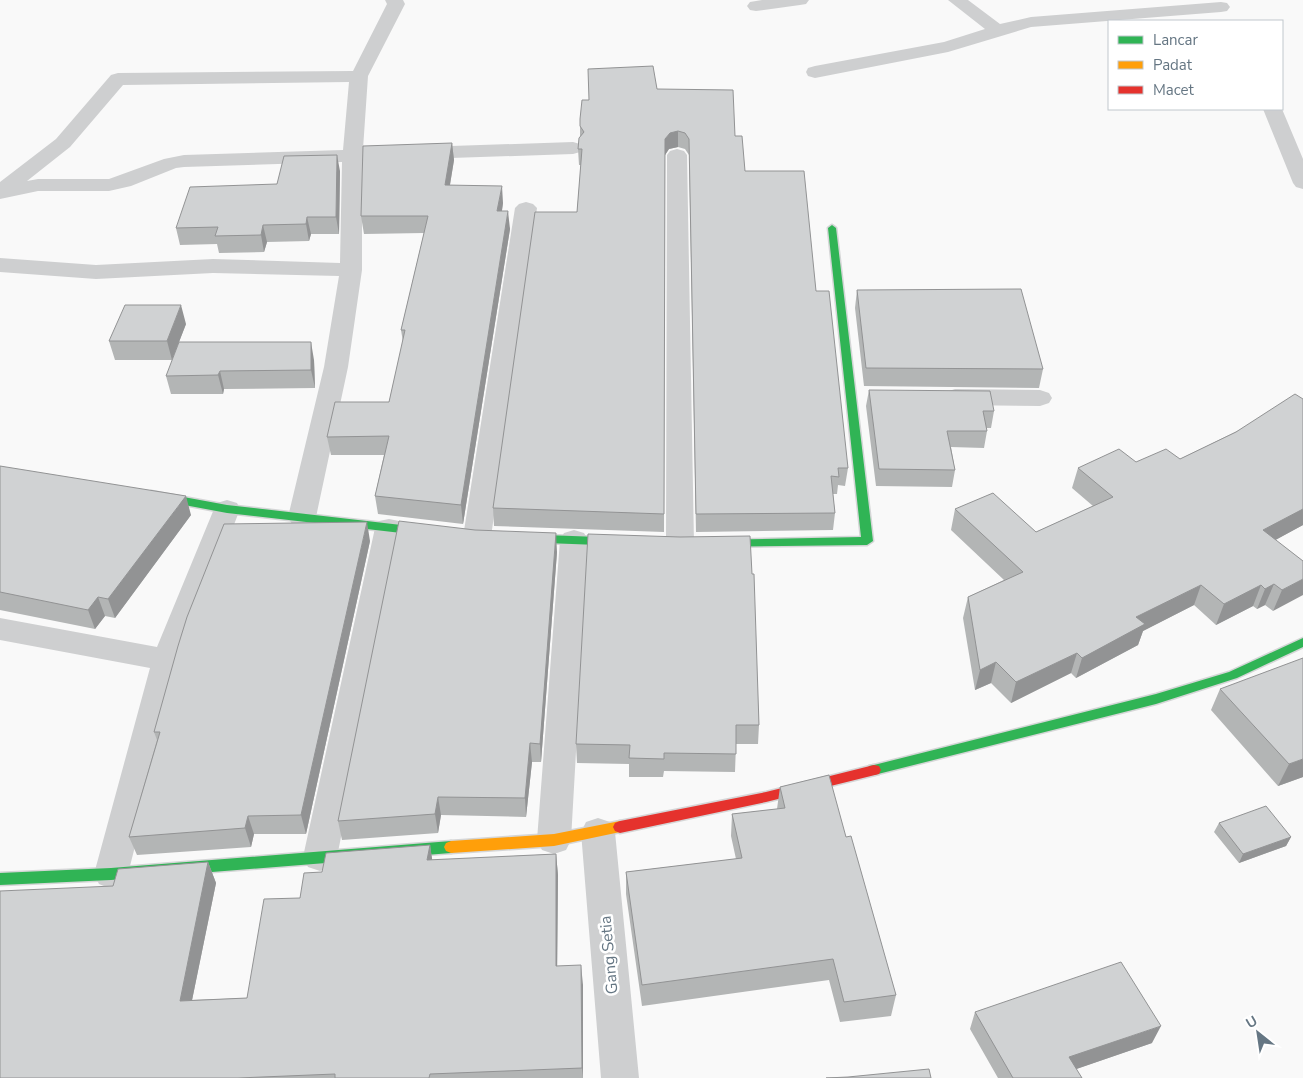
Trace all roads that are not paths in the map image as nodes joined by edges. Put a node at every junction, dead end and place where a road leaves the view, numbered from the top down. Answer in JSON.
{"nodes":[{"id":1,"x":394,"y":0,"type":"edge"},
{"id":2,"x":800,"y":0,"type":"edge"},
{"id":3,"x":957,"y":0,"type":"edge"},
{"id":4,"x":756,"y":6,"type":"dead end"},
{"id":5,"x":1223,"y":9,"type":"edge"},
{"id":6,"x":997,"y":30,"type":"junction"},
{"id":7,"x":815,"y":72,"type":"dead end"},
{"id":8,"x":359,"y":76,"type":"junction"},
{"id":9,"x":1272,"y":110,"type":"edge"},
{"id":10,"x":573,"y":148,"type":"dead end"},
{"id":11,"x":677,"y":155,"type":"dead end"},
{"id":12,"x":352,"y":156,"type":"junction"},
{"id":13,"x":1303,"y":182,"type":"edge"},
{"id":14,"x":0,"y":193,"type":"edge"},
{"id":15,"x":526,"y":208,"type":"dead end"},
{"id":16,"x":832,"y":228,"type":"dead end"},
{"id":17,"x":0,"y":265,"type":"edge"},
{"id":18,"x":351,"y":270,"type":"junction"},
{"id":19,"x":931,"y":397,"type":"edge"},
{"id":20,"x":1040,"y":398,"type":"dead end"},
{"id":21,"x":142,"y":493,"type":"edge"},
{"id":22,"x":227,"y":508,"type":"junction"},
{"id":23,"x":302,"y":517,"type":"junction"},
{"id":24,"x":389,"y":528,"type":"junction"},
{"id":25,"x":448,"y":534,"type":"edge"},
{"id":26,"x":477,"y":537,"type":"edge"},
{"id":27,"x":506,"y":538,"type":"edge"},
{"id":28,"x":574,"y":540,"type":"junction"},
{"id":29,"x":641,"y":542,"type":"edge"},
{"id":30,"x":684,"y":544,"type":"joint"},
{"id":31,"x":0,"y":630,"type":"edge"},
{"id":32,"x":1303,"y":642,"type":"edge"},
{"id":33,"x":167,"y":660,"type":"junction"},
{"id":34,"x":598,"y":832,"type":"junction"},
{"id":35,"x":554,"y":840,"type":"junction"},
{"id":36,"x":320,"y":857,"type":"junction"},
{"id":37,"x":110,"y":874,"type":"junction"},
{"id":38,"x":0,"y":879,"type":"edge"},
{"id":39,"x":620,"y":1078,"type":"edge"}],
"edges":[{"from":1,"to":8,"type":"street"},
{"from":2,"to":4,"type":"street"},
{"from":3,"to":6,"type":"street"},
{"from":5,"to":6,"type":"street"},
{"from":6,"to":7,"type":"street"},
{"from":8,"to":12,"type":"street"},
{"from":8,"to":14,"type":"street"},
{"from":9,"to":13,"type":"street"},
{"from":10,"to":12,"type":"street"},
{"from":11,"to":30,"type":"street"},
{"from":12,"to":14,"type":"street"},
{"from":12,"to":18,"type":"street"},
{"from":15,"to":26,"type":"street"},
{"from":16,"to":30,"type":"street"},
{"from":17,"to":18,"type":"street"},
{"from":18,"to":23,"type":"street"},
{"from":19,"to":20,"type":"street"},
{"from":21,"to":22,"type":"street"},
{"from":22,"to":23,"type":"street"},
{"from":22,"to":33,"type":"street"},
{"from":23,"to":24,"type":"street"},
{"from":24,"to":25,"type":"street"},
{"from":24,"to":36,"type":"street"},
{"from":27,"to":28,"type":"street"},
{"from":28,"to":29,"type":"street"},
{"from":28,"to":35,"type":"street"},
{"from":31,"to":33,"type":"street"},
{"from":32,"to":34,"type":"street"},
{"from":33,"to":37,"type":"street"},
{"from":34,"to":35,"type":"street"},
{"from":34,"to":39,"type":"street","name":"Gang Setia"},
{"from":35,"to":36,"type":"street"},
{"from":36,"to":37,"type":"street"},
{"from":37,"to":38,"type":"street"}]}
